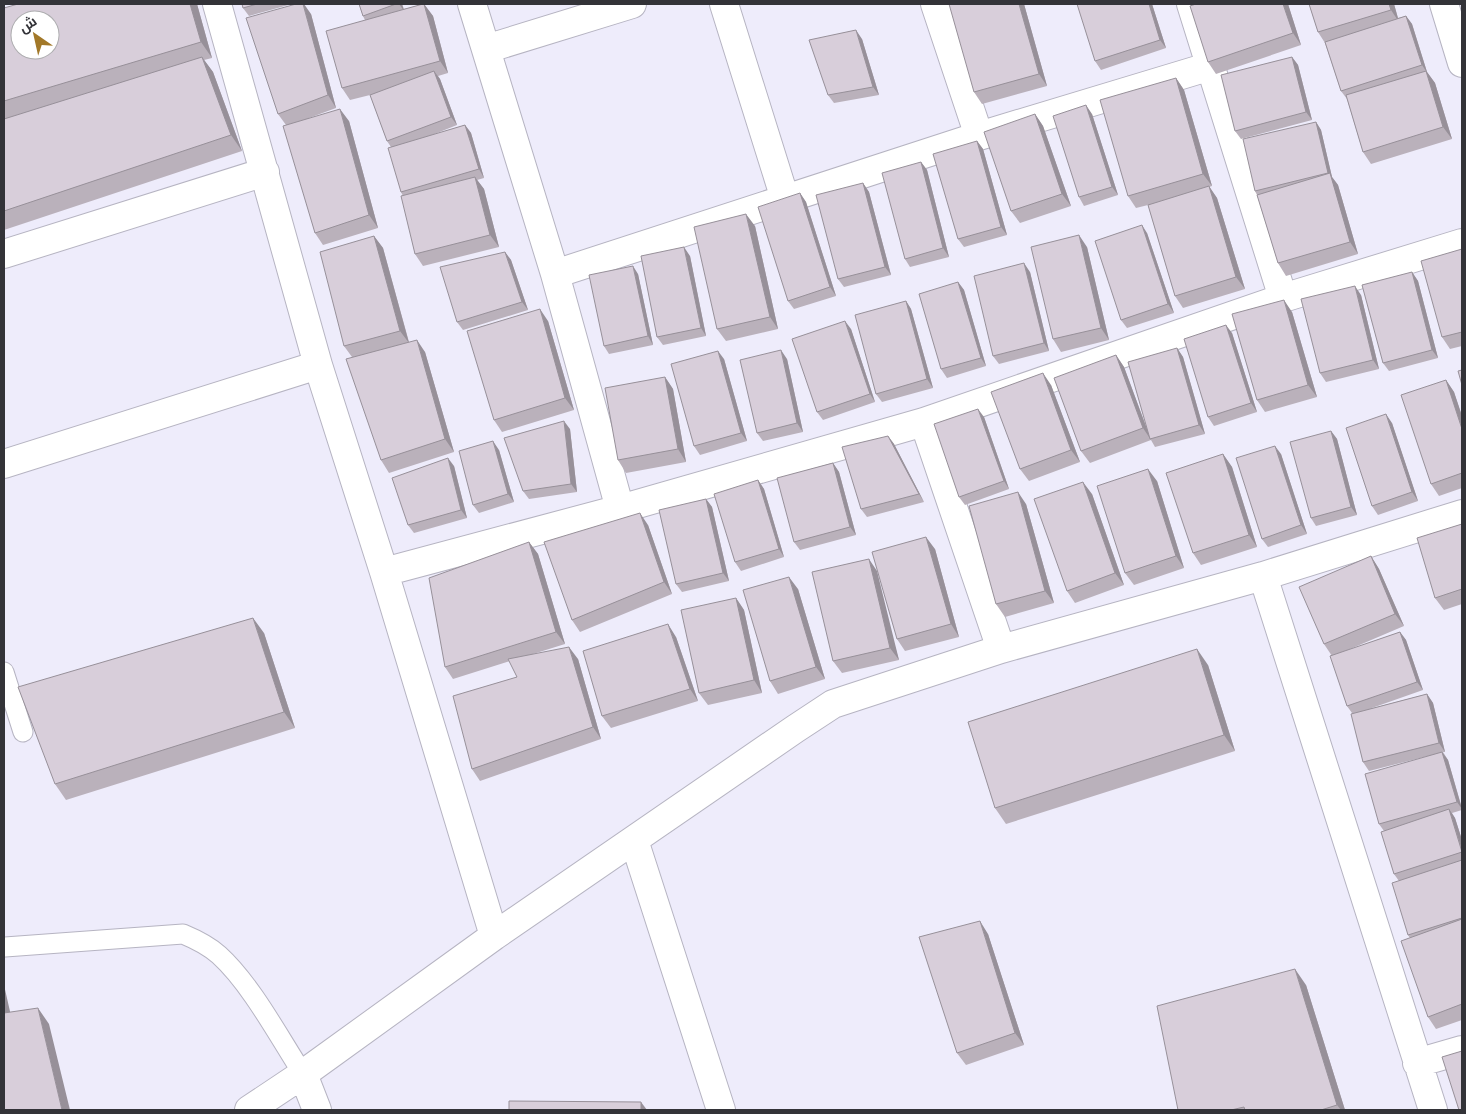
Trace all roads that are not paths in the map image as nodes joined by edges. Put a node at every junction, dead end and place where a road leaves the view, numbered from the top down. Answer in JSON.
{"nodes":[{"id":1,"x":217,"y":4,"type":"edge"},
{"id":2,"x":472,"y":4,"type":"edge"},
{"id":3,"x":632,"y":4,"type":"edge"},
{"id":4,"x":724,"y":4,"type":"edge"},
{"id":5,"x":935,"y":4,"type":"edge"},
{"id":6,"x":1192,"y":4,"type":"edge"},
{"id":7,"x":1444,"y":4,"type":"edge"},
{"id":8,"x":486,"y":49,"type":"junction"},
{"id":9,"x":1462,"y":63,"type":"edge"},
{"id":10,"x":1211,"y":66,"type":"junction"},
{"id":11,"x":979,"y":136,"type":"junction"},
{"id":12,"x":265,"y":172,"type":"junction"},
{"id":13,"x":785,"y":199,"type":"junction"},
{"id":14,"x":1462,"y":242,"type":"edge"},
{"id":15,"x":4,"y":254,"type":"edge"},
{"id":16,"x":555,"y":274,"type":"junction"},
{"id":17,"x":1282,"y":298,"type":"junction"},
{"id":18,"x":318,"y":365,"type":"junction"},
{"id":19,"x":924,"y":422,"type":"junction"},
{"id":20,"x":4,"y":464,"type":"edge"},
{"id":21,"x":620,"y":509,"type":"junction"},
{"id":22,"x":1462,"y":514,"type":"edge"},
{"id":23,"x":384,"y":572,"type":"junction"},
{"id":24,"x":1263,"y":576,"type":"junction"},
{"id":25,"x":1001,"y":649,"type":"junction"},
{"id":26,"x":4,"y":672,"type":"edge"},
{"id":27,"x":23,"y":732,"type":"edge"},
{"id":28,"x":634,"y":840,"type":"junction"},
{"id":29,"x":494,"y":936,"type":"junction"},
{"id":30,"x":5,"y":947,"type":"edge"},
{"id":31,"x":1462,"y":1050,"type":"edge"},
{"id":32,"x":1417,"y":1063,"type":"junction"},
{"id":33,"x":304,"y":1074,"type":"junction"},
{"id":34,"x":250,"y":1110,"type":"edge"},
{"id":35,"x":317,"y":1110,"type":"edge"},
{"id":36,"x":722,"y":1110,"type":"edge"},
{"id":37,"x":1433,"y":1110,"type":"edge"}],
"edges":[{"from":1,"to":12,"type":"street"},
{"from":2,"to":8,"type":"street"},
{"from":3,"to":8,"type":"street"},
{"from":4,"to":13,"type":"street"},
{"from":5,"to":11,"type":"street"},
{"from":6,"to":10,"type":"street"},
{"from":7,"to":9,"type":"street"},
{"from":8,"to":16,"type":"street"},
{"from":10,"to":11,"type":"street"},
{"from":10,"to":17,"type":"street"},
{"from":11,"to":13,"type":"street"},
{"from":12,"to":15,"type":"street"},
{"from":12,"to":18,"type":"street"},
{"from":13,"to":16,"type":"street"},
{"from":14,"to":17,"type":"street"},
{"from":16,"to":21,"type":"street"},
{"from":17,"to":19,"type":"street"},
{"from":18,"to":20,"type":"street"},
{"from":18,"to":23,"type":"street"},
{"from":19,"to":21,"type":"street"},
{"from":19,"to":25,"type":"street"},
{"from":21,"to":23,"type":"street"},
{"from":22,"to":24,"type":"street"},
{"from":23,"to":29,"type":"street"},
{"from":24,"to":25,"type":"street"},
{"from":24,"to":32,"type":"street"},
{"from":25,"to":28,"type":"street"},
{"from":26,"to":27,"type":"lane"},
{"from":28,"to":29,"type":"street"},
{"from":28,"to":36,"type":"street"},
{"from":29,"to":33,"type":"street"},
{"from":30,"to":33,"type":"lane"},
{"from":31,"to":32,"type":"street"},
{"from":32,"to":37,"type":"street"},
{"from":33,"to":34,"type":"street"},
{"from":33,"to":35,"type":"street"}]}
